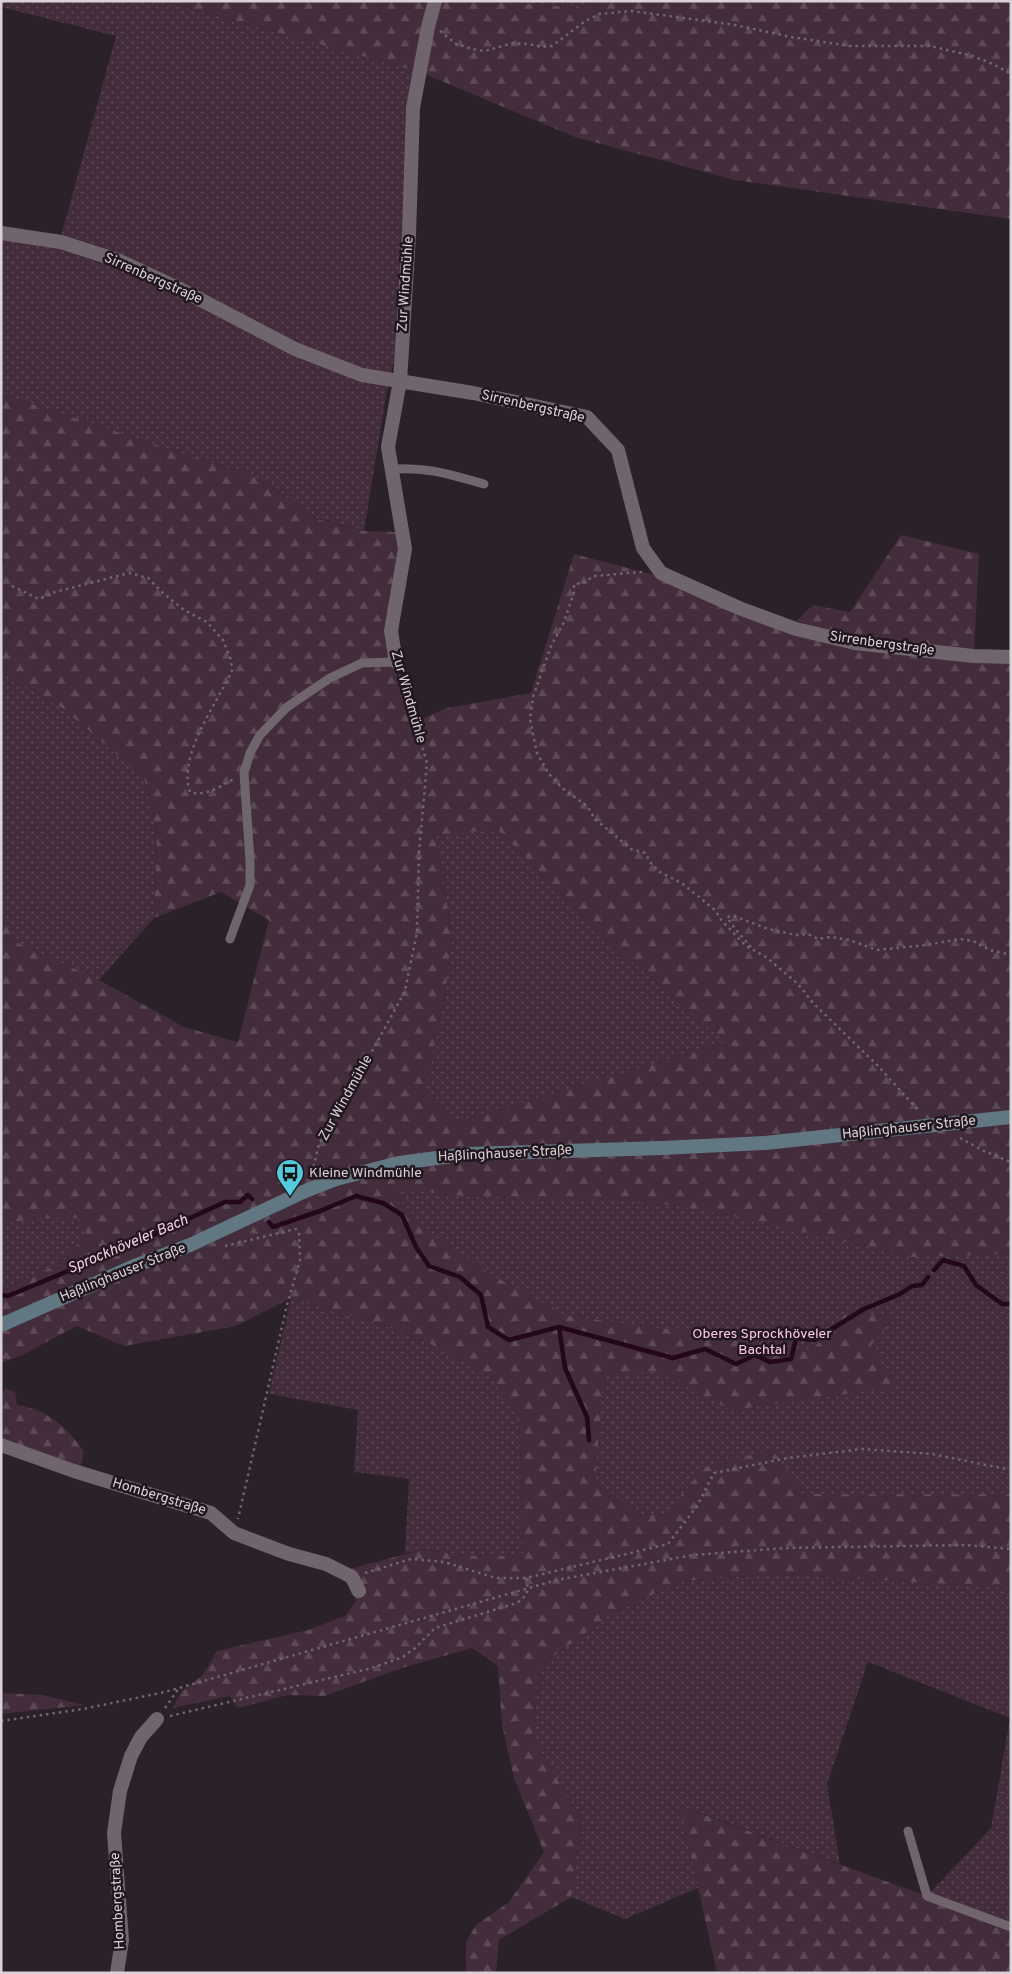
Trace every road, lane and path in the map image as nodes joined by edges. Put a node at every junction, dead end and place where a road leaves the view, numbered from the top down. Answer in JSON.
{"nodes":[{"id":1,"x":435,"y":1,"type":"edge"},
{"id":2,"x":428,"y":27,"type":"junction"},
{"id":3,"x":1011,"y":74,"type":"edge"},
{"id":4,"x":1,"y":234,"type":"edge"},
{"id":5,"x":400,"y":381,"type":"junction"},
{"id":6,"x":392,"y":469,"type":"junction"},
{"id":7,"x":484,"y":484,"type":"dead end"},
{"id":8,"x":661,"y":573,"type":"junction"},
{"id":9,"x":12,"y":586,"type":"dead end"},
{"id":10,"x":1011,"y":657,"type":"edge"},
{"id":11,"x":396,"y":662,"type":"junction"},
{"id":12,"x":244,"y":773,"type":"junction"},
{"id":13,"x":230,"y":939,"type":"dead end"},
{"id":14,"x":756,"y":952,"type":"junction"},
{"id":15,"x":1011,"y":955,"type":"edge"},
{"id":16,"x":1011,"y":1117,"type":"edge"},
{"id":17,"x":941,"y":1126,"type":"junction"},
{"id":18,"x":1011,"y":1162,"type":"edge"},
{"id":19,"x":303,"y":1192,"type":"junction"},
{"id":20,"x":221,"y":1247,"type":"dead end"},
{"id":21,"x":1,"y":1324,"type":"edge"},
{"id":22,"x":1,"y":1445,"type":"edge"},
{"id":23,"x":1011,"y":1470,"type":"edge"},
{"id":24,"x":234,"y":1533,"type":"junction"},
{"id":25,"x":1011,"y":1549,"type":"edge"},
{"id":26,"x":352,"y":1577,"type":"junction"},
{"id":27,"x":526,"y":1578,"type":"junction"},
{"id":28,"x":529,"y":1590,"type":"junction"},
{"id":29,"x":359,"y":1591,"type":"dead end"},
{"id":30,"x":179,"y":1688,"type":"junction"},
{"id":31,"x":157,"y":1719,"type":"junction"},
{"id":32,"x":1,"y":1721,"type":"edge"},
{"id":33,"x":908,"y":1831,"type":"dead end"},
{"id":34,"x":1011,"y":1927,"type":"edge"},
{"id":35,"x":117,"y":1973,"type":"edge"}],
"edges":[{"from":1,"to":2,"type":"street","name":"Zur Windmühle"},
{"from":2,"to":3,"type":"path"},
{"from":2,"to":5,"type":"street","name":"Zur Windmühle"},
{"from":4,"to":5,"type":"street","name":"Sirrenbergstraße"},
{"from":5,"to":6,"type":"street","name":"Zur Windmühle"},
{"from":5,"to":8,"type":"street","name":"Sirrenbergstraße"},
{"from":6,"to":7,"type":"lane"},
{"from":6,"to":11,"type":"street","name":"Zur Windmühle"},
{"from":8,"to":10,"type":"street","name":"Sirrenbergstraße"},
{"from":8,"to":14,"type":"path"},
{"from":9,"to":12,"type":"path"},
{"from":11,"to":12,"type":"lane"},
{"from":11,"to":19,"type":"path","name":"Zur Windmühle"},
{"from":12,"to":13,"type":"lane"},
{"from":14,"to":15,"type":"path"},
{"from":14,"to":17,"type":"path"},
{"from":16,"to":17,"type":"main road","name":"Haßlinghauser Straße"},
{"from":17,"to":18,"type":"path"},
{"from":17,"to":19,"type":"main road","name":"Haßlinghauser Straße"},
{"from":19,"to":21,"type":"main road","name":"Haßlinghauser Straße"},
{"from":20,"to":24,"type":"path"},
{"from":22,"to":24,"type":"street","name":"Hombergstraße"},
{"from":23,"to":27,"type":"path"},
{"from":24,"to":26,"type":"street","name":"Hombergstraße"},
{"from":25,"to":28,"type":"path"},
{"from":26,"to":27,"type":"path"},
{"from":26,"to":29,"type":"street"},
{"from":27,"to":28,"type":"path"},
{"from":28,"to":30,"type":"path"},
{"from":28,"to":31,"type":"path"},
{"from":30,"to":31,"type":"path"},
{"from":30,"to":32,"type":"path"},
{"from":31,"to":35,"type":"street","name":"Hombergstraße"},
{"from":33,"to":34,"type":"lane"}]}
